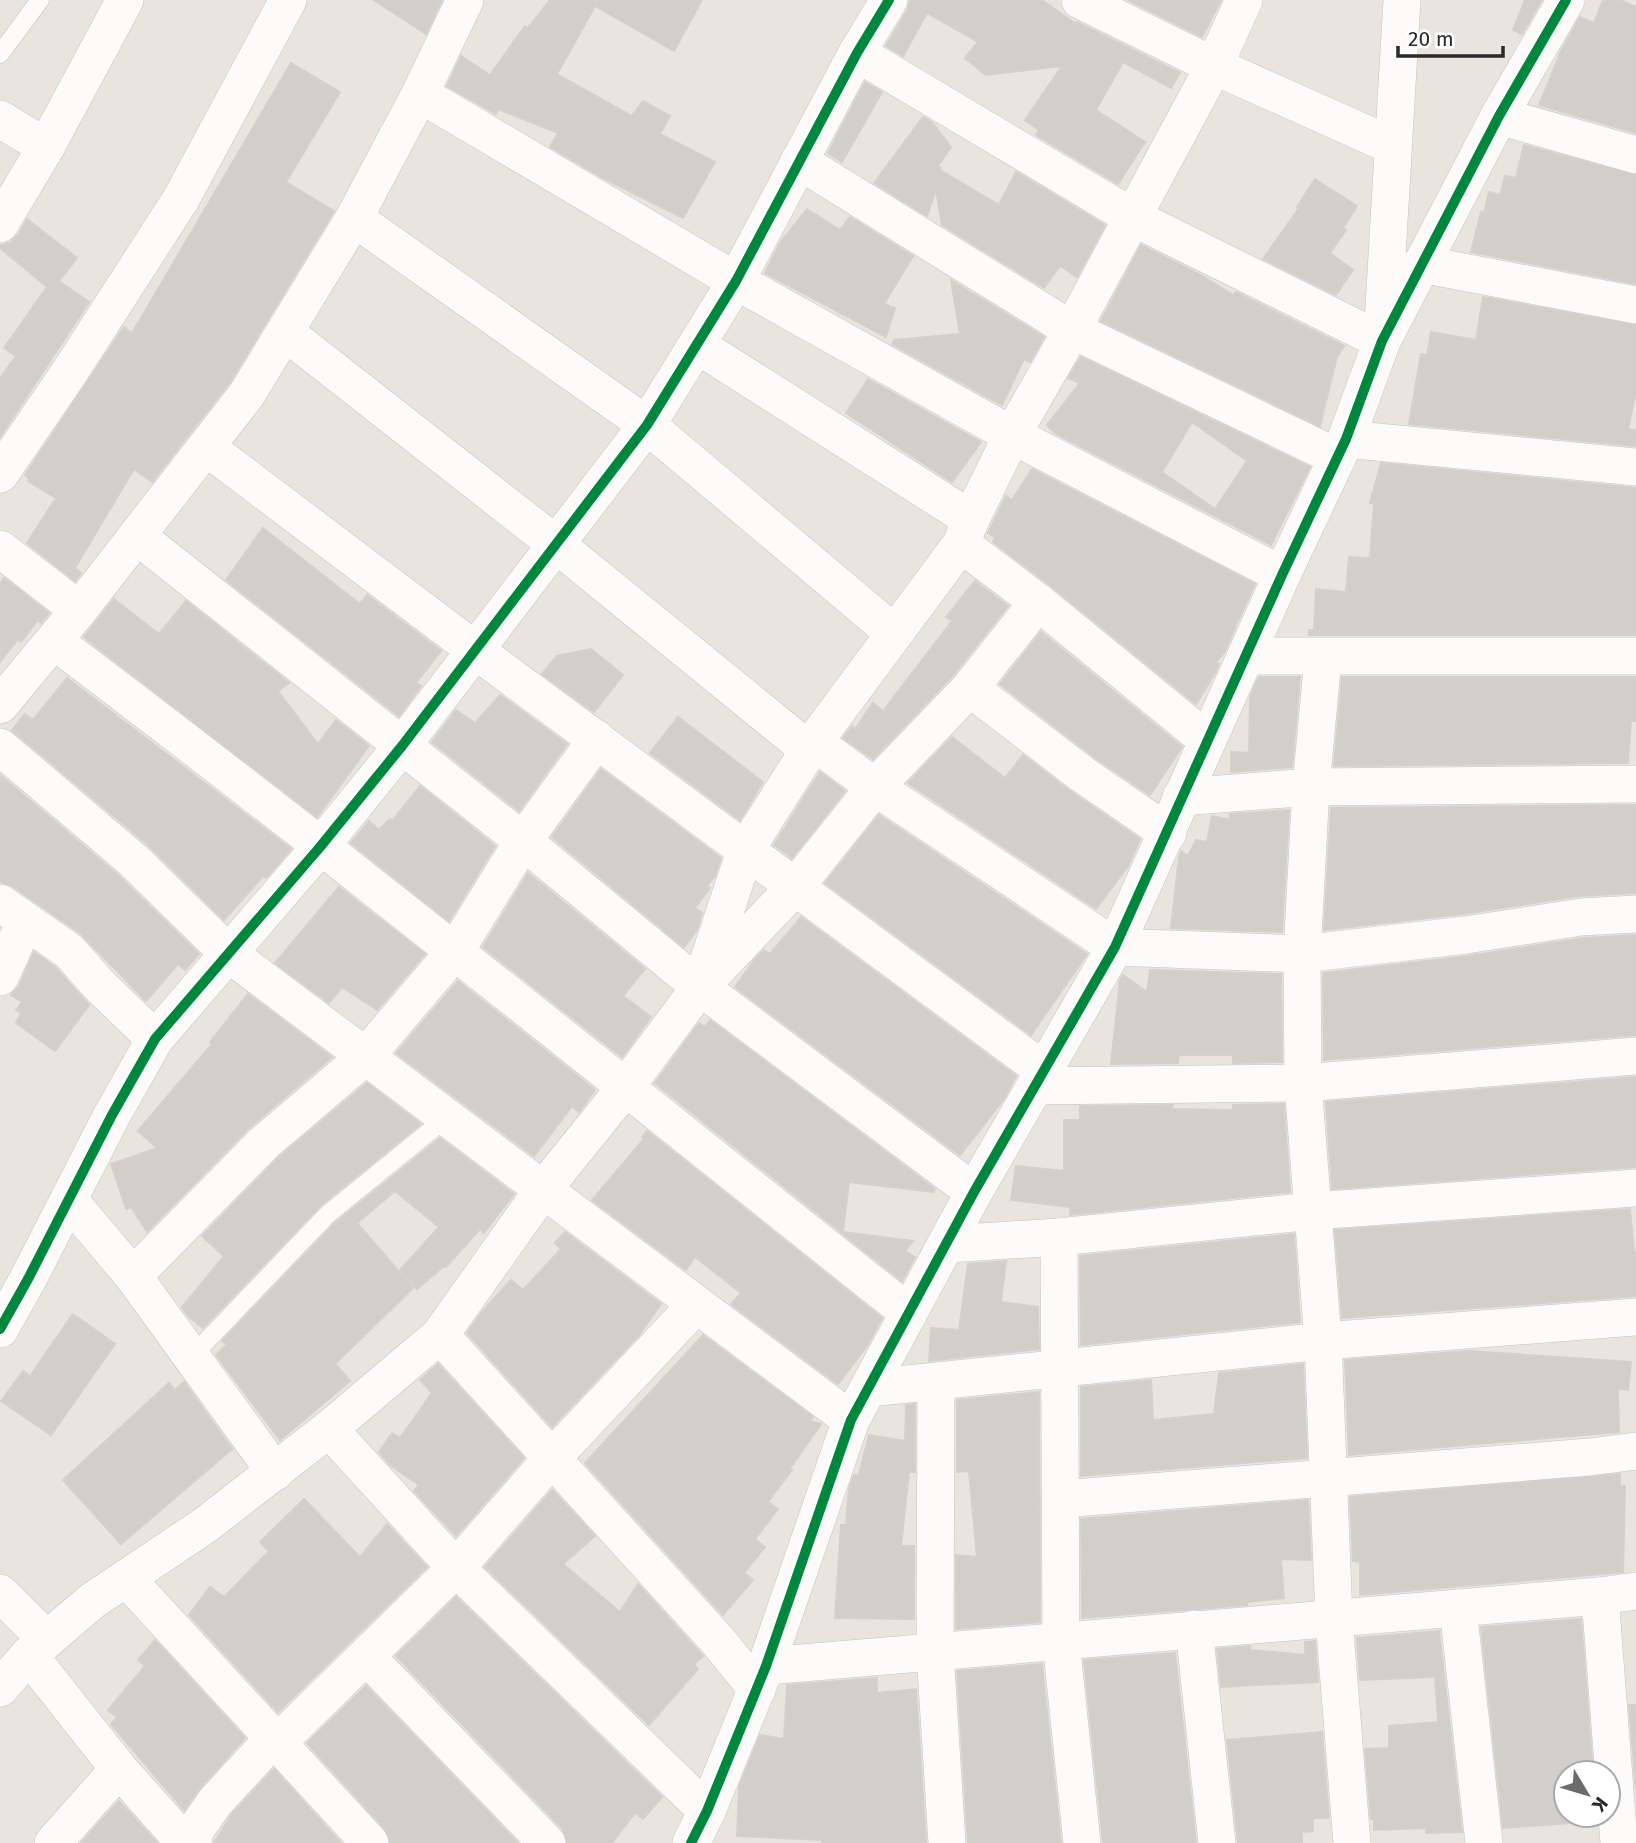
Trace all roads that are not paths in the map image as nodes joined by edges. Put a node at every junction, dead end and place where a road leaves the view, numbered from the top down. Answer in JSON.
{"nodes":[{"id":1,"x":40,"y":0,"type":"edge"},
{"id":2,"x":125,"y":0,"type":"edge"},
{"id":3,"x":288,"y":0,"type":"edge"},
{"id":4,"x":465,"y":0,"type":"edge"},
{"id":5,"x":889,"y":0,"type":"edge"},
{"id":6,"x":1080,"y":0,"type":"edge"},
{"id":7,"x":1244,"y":0,"type":"edge"},
{"id":8,"x":1402,"y":0,"type":"edge"},
{"id":9,"x":1566,"y":0,"type":"edge"},
{"id":10,"x":857,"y":53,"type":"junction"},
{"id":11,"x":0,"y":54,"type":"edge"},
{"id":12,"x":1214,"y":66,"type":"junction"},
{"id":13,"x":420,"y":94,"type":"junction"},
{"id":14,"x":1499,"y":116,"type":"junction"},
{"id":15,"x":0,"y":119,"type":"edge"},
{"id":16,"x":46,"y":146,"type":"junction"},
{"id":17,"x":1393,"y":146,"type":"junction"},
{"id":18,"x":1636,"y":156,"type":"edge"},
{"id":19,"x":799,"y":161,"type":"junction"},
{"id":20,"x":1132,"y":217,"type":"junction"},
{"id":21,"x":354,"y":218,"type":"junction"},
{"id":22,"x":0,"y":224,"type":"edge"},
{"id":23,"x":1421,"y":264,"type":"junction"},
{"id":24,"x":736,"y":281,"type":"junction"},
{"id":25,"x":1636,"y":305,"type":"edge"},
{"id":26,"x":1072,"y":330,"type":"junction"},
{"id":27,"x":285,"y":332,"type":"junction"},
{"id":28,"x":1382,"y":341,"type":"junction"},
{"id":29,"x":697,"y":345,"type":"junction"},
{"id":30,"x":647,"y":425,"type":"junction"},
{"id":31,"x":1012,"y":435,"type":"junction"},
{"id":32,"x":206,"y":447,"type":"junction"},
{"id":33,"x":1342,"y":448,"type":"junction"},
{"id":34,"x":1636,"y":467,"type":"edge"},
{"id":35,"x":0,"y":474,"type":"edge"},
{"id":36,"x":966,"y":532,"type":"junction"},
{"id":37,"x":137,"y":536,"type":"junction"},
{"id":38,"x":557,"y":545,"type":"junction"},
{"id":39,"x":0,"y":549,"type":"edge"},
{"id":40,"x":1282,"y":575,"type":"junction"},
{"id":41,"x":1038,"y":602,"type":"junction"},
{"id":42,"x":79,"y":610,"type":"junction"},
{"id":43,"x":894,"y":632,"type":"junction"},
{"id":44,"x":54,"y":641,"type":"junction"},
{"id":45,"x":475,"y":650,"type":"junction"},
{"id":46,"x":1246,"y":656,"type":"junction"},
{"id":47,"x":1636,"y":656,"type":"edge"},
{"id":48,"x":1322,"y":657,"type":"junction"},
{"id":49,"x":970,"y":688,"type":"junction"},
{"id":50,"x":0,"y":705,"type":"edge"},
{"id":51,"x":597,"y":739,"type":"junction"},
{"id":52,"x":1208,"y":740,"type":"junction"},
{"id":53,"x":402,"y":746,"type":"junction"},
{"id":54,"x":812,"y":746,"type":"junction"},
{"id":55,"x":0,"y":747,"type":"edge"},
{"id":56,"x":1636,"y":784,"type":"edge"},
{"id":57,"x":875,"y":787,"type":"junction"},
{"id":58,"x":1311,"y":787,"type":"junction"},
{"id":59,"x":1181,"y":797,"type":"junction"},
{"id":60,"x":1168,"y":832,"type":"junction"},
{"id":61,"x":523,"y":841,"type":"junction"},
{"id":62,"x":320,"y":848,"type":"junction"},
{"id":63,"x":746,"y":849,"type":"junction"},
{"id":64,"x":796,"y":886,"type":"junction"},
{"id":65,"x":13,"y":913,"type":"edge"},
{"id":66,"x":1636,"y":914,"type":"edge"},
{"id":67,"x":1115,"y":947,"type":"junction"},
{"id":68,"x":456,"y":950,"type":"junction"},
{"id":69,"x":229,"y":954,"type":"junction"},
{"id":70,"x":1302,"y":954,"type":"junction"},
{"id":71,"x":0,"y":977,"type":"edge"},
{"id":72,"x":700,"y":987,"type":"junction"},
{"id":73,"x":155,"y":1039,"type":"junction"},
{"id":74,"x":1636,"y":1056,"type":"edge"},
{"id":75,"x":365,"y":1057,"type":"junction"},
{"id":76,"x":1039,"y":1078,"type":"junction"},
{"id":77,"x":1303,"y":1083,"type":"junction"},
{"id":78,"x":625,"y":1088,"type":"junction"},
{"id":79,"x":446,"y":1118,"type":"junction"},
{"id":80,"x":1636,"y":1188,"type":"edge"},
{"id":81,"x":542,"y":1191,"type":"junction"},
{"id":82,"x":974,"y":1192,"type":"junction"},
{"id":83,"x":69,"y":1200,"type":"junction"},
{"id":84,"x":1313,"y":1210,"type":"junction"},
{"id":85,"x":1059,"y":1237,"type":"junction"},
{"id":86,"x":947,"y":1244,"type":"junction"},
{"id":87,"x":132,"y":1276,"type":"junction"},
{"id":88,"x":696,"y":1305,"type":"junction"},
{"id":89,"x":909,"y":1313,"type":"junction"},
{"id":90,"x":1636,"y":1317,"type":"edge"},
{"id":91,"x":0,"y":1329,"type":"edge"},
{"id":92,"x":440,"y":1335,"type":"junction"},
{"id":93,"x":1323,"y":1341,"type":"junction"},
{"id":94,"x":191,"y":1357,"type":"junction"},
{"id":95,"x":1059,"y":1369,"type":"junction"},
{"id":96,"x":936,"y":1382,"type":"junction"},
{"id":97,"x":869,"y":1388,"type":"junction"},
{"id":98,"x":851,"y":1420,"type":"junction"},
{"id":99,"x":329,"y":1429,"type":"junction"},
{"id":100,"x":1636,"y":1451,"type":"edge"},
{"id":101,"x":551,"y":1459,"type":"junction"},
{"id":102,"x":275,"y":1472,"type":"junction"},
{"id":103,"x":1330,"y":1476,"type":"junction"},
{"id":104,"x":1062,"y":1499,"type":"junction"},
{"id":105,"x":456,"y":1569,"type":"junction"},
{"id":106,"x":126,"y":1578,"type":"junction"},
{"id":107,"x":1636,"y":1591,"type":"edge"},
{"id":108,"x":0,"y":1593,"type":"edge"},
{"id":109,"x":1600,"y":1596,"type":"junction"},
{"id":110,"x":1458,"y":1608,"type":"junction"},
{"id":111,"x":1334,"y":1619,"type":"junction"},
{"id":112,"x":1195,"y":1629,"type":"junction"},
{"id":113,"x":1061,"y":1641,"type":"junction"},
{"id":114,"x":38,"y":1647,"type":"junction"},
{"id":115,"x":935,"y":1652,"type":"junction"},
{"id":116,"x":368,"y":1657,"type":"junction"},
{"id":117,"x":762,"y":1677,"type":"junction"},
{"id":118,"x":0,"y":1688,"type":"edge"},
{"id":119,"x":276,"y":1740,"type":"junction"},
{"id":120,"x":119,"y":1769,"type":"junction"},
{"id":121,"x":699,"y":1827,"type":"edge"},
{"id":122,"x":1636,"y":1841,"type":"edge"},
{"id":123,"x":53,"y":1843,"type":"edge"},
{"id":124,"x":184,"y":1843,"type":"edge"},
{"id":125,"x":193,"y":1843,"type":"edge"},
{"id":126,"x":370,"y":1843,"type":"edge"},
{"id":127,"x":547,"y":1843,"type":"edge"},
{"id":128,"x":947,"y":1843,"type":"edge"},
{"id":129,"x":1082,"y":1843,"type":"edge"},
{"id":130,"x":1217,"y":1843,"type":"edge"},
{"id":131,"x":1352,"y":1843,"type":"edge"},
{"id":132,"x":1484,"y":1843,"type":"edge"},
{"id":133,"x":1620,"y":1843,"type":"edge"}],
"edges":[{"from":1,"to":11,"type":"lane"},
{"from":2,"to":16,"type":"street"},
{"from":3,"to":35,"type":"street"},
{"from":4,"to":13,"type":"street"},
{"from":5,"to":10,"type":"street"},
{"from":6,"to":12,"type":"street"},
{"from":7,"to":12,"type":"street"},
{"from":8,"to":17,"type":"street"},
{"from":9,"to":14,"type":"street"},
{"from":10,"to":19,"type":"street"},
{"from":10,"to":20,"type":"street"},
{"from":12,"to":17,"type":"street"},
{"from":12,"to":20,"type":"street"},
{"from":13,"to":21,"type":"street"},
{"from":13,"to":24,"type":"street"},
{"from":14,"to":18,"type":"street"},
{"from":14,"to":23,"type":"street"},
{"from":15,"to":16,"type":"street"},
{"from":16,"to":22,"type":"street"},
{"from":17,"to":28,"type":"street"},
{"from":19,"to":24,"type":"street"},
{"from":19,"to":26,"type":"street"},
{"from":20,"to":26,"type":"street"},
{"from":20,"to":28,"type":"street"},
{"from":21,"to":27,"type":"street"},
{"from":21,"to":30,"type":"street"},
{"from":23,"to":25,"type":"street"},
{"from":23,"to":28,"type":"street"},
{"from":24,"to":29,"type":"street"},
{"from":24,"to":31,"type":"street"},
{"from":26,"to":31,"type":"street"},
{"from":26,"to":33,"type":"street"},
{"from":27,"to":32,"type":"street"},
{"from":27,"to":38,"type":"street"},
{"from":28,"to":33,"type":"street"},
{"from":29,"to":30,"type":"street"},
{"from":29,"to":36,"type":"street"},
{"from":30,"to":38,"type":"street"},
{"from":30,"to":43,"type":"street"},
{"from":31,"to":36,"type":"street"},
{"from":31,"to":40,"type":"street"},
{"from":32,"to":37,"type":"street"},
{"from":32,"to":45,"type":"street"},
{"from":33,"to":34,"type":"street"},
{"from":33,"to":40,"type":"street"},
{"from":36,"to":41,"type":"street"},
{"from":36,"to":43,"type":"street"},
{"from":37,"to":42,"type":"street"},
{"from":37,"to":53,"type":"street"},
{"from":38,"to":45,"type":"street"},
{"from":38,"to":54,"type":"street"},
{"from":39,"to":42,"type":"street"},
{"from":40,"to":46,"type":"street"},
{"from":41,"to":49,"type":"street"},
{"from":41,"to":52,"type":"street"},
{"from":42,"to":44,"type":"street"},
{"from":43,"to":54,"type":"street"},
{"from":44,"to":50,"type":"street"},
{"from":44,"to":62,"type":"street"},
{"from":45,"to":51,"type":"street"},
{"from":45,"to":53,"type":"street"},
{"from":46,"to":48,"type":"street"},
{"from":46,"to":52,"type":"street"},
{"from":47,"to":48,"type":"street"},
{"from":48,"to":58,"type":"street"},
{"from":49,"to":57,"type":"street"},
{"from":49,"to":60,"type":"street"},
{"from":51,"to":61,"type":"street"},
{"from":51,"to":63,"type":"street"},
{"from":52,"to":59,"type":"street"},
{"from":53,"to":61,"type":"street"},
{"from":53,"to":62,"type":"street"},
{"from":54,"to":57,"type":"street"},
{"from":54,"to":63,"type":"street"},
{"from":55,"to":69,"type":"street"},
{"from":56,"to":58,"type":"street"},
{"from":57,"to":64,"type":"street"},
{"from":57,"to":67,"type":"street"},
{"from":58,"to":59,"type":"street"},
{"from":58,"to":70,"type":"street"},
{"from":59,"to":60,"type":"street"},
{"from":60,"to":67,"type":"street"},
{"from":61,"to":68,"type":"street"},
{"from":61,"to":72,"type":"street"},
{"from":62,"to":68,"type":"street"},
{"from":62,"to":69,"type":"street"},
{"from":63,"to":64,"type":"street"},
{"from":63,"to":72,"type":"street"},
{"from":64,"to":72,"type":"street"},
{"from":64,"to":76,"type":"street"},
{"from":65,"to":71,"type":"street"},
{"from":65,"to":73,"type":"street"},
{"from":66,"to":70,"type":"street"},
{"from":67,"to":70,"type":"street"},
{"from":67,"to":76,"type":"street"},
{"from":68,"to":75,"type":"street"},
{"from":68,"to":78,"type":"street"},
{"from":69,"to":73,"type":"street"},
{"from":69,"to":75,"type":"street"},
{"from":70,"to":77,"type":"street"},
{"from":72,"to":78,"type":"street"},
{"from":72,"to":82,"type":"street"},
{"from":73,"to":83,"type":"street"},
{"from":74,"to":77,"type":"street"},
{"from":75,"to":79,"type":"street"},
{"from":75,"to":87,"type":"street"},
{"from":76,"to":77,"type":"street"},
{"from":76,"to":82,"type":"street"},
{"from":77,"to":84,"type":"street"},
{"from":78,"to":81,"type":"street"},
{"from":78,"to":89,"type":"street"},
{"from":79,"to":81,"type":"street"},
{"from":79,"to":94,"type":"lane"},
{"from":80,"to":84,"type":"street"},
{"from":81,"to":88,"type":"street"},
{"from":81,"to":92,"type":"street"},
{"from":82,"to":86,"type":"street"},
{"from":83,"to":87,"type":"street"},
{"from":83,"to":91,"type":"street"},
{"from":84,"to":85,"type":"street"},
{"from":84,"to":93,"type":"street"},
{"from":85,"to":86,"type":"street"},
{"from":85,"to":95,"type":"street"},
{"from":86,"to":89,"type":"street"},
{"from":87,"to":94,"type":"street"},
{"from":88,"to":98,"type":"street"},
{"from":88,"to":101,"type":"street"},
{"from":89,"to":97,"type":"street"},
{"from":90,"to":93,"type":"street"},
{"from":92,"to":99,"type":"street"},
{"from":92,"to":101,"type":"street"},
{"from":93,"to":95,"type":"street"},
{"from":93,"to":103,"type":"street"},
{"from":94,"to":102,"type":"street"},
{"from":95,"to":96,"type":"street"},
{"from":95,"to":104,"type":"street"},
{"from":96,"to":97,"type":"street"},
{"from":96,"to":115,"type":"street"},
{"from":97,"to":98,"type":"street"},
{"from":98,"to":117,"type":"street"},
{"from":99,"to":102,"type":"street"},
{"from":99,"to":105,"type":"street"},
{"from":100,"to":103,"type":"street"},
{"from":101,"to":105,"type":"street"},
{"from":101,"to":117,"type":"street"},
{"from":102,"to":106,"type":"street"},
{"from":103,"to":104,"type":"street"},
{"from":103,"to":111,"type":"street"},
{"from":104,"to":113,"type":"street"},
{"from":105,"to":116,"type":"street"},
{"from":105,"to":121,"type":"street"},
{"from":106,"to":114,"type":"street"},
{"from":106,"to":119,"type":"street"},
{"from":107,"to":109,"type":"street"},
{"from":108,"to":114,"type":"street"},
{"from":109,"to":110,"type":"street"},
{"from":109,"to":133,"type":"street"},
{"from":110,"to":111,"type":"street"},
{"from":110,"to":132,"type":"street"},
{"from":111,"to":112,"type":"street"},
{"from":111,"to":131,"type":"street"},
{"from":112,"to":113,"type":"street"},
{"from":112,"to":130,"type":"street"},
{"from":113,"to":115,"type":"street"},
{"from":113,"to":129,"type":"street"},
{"from":114,"to":118,"type":"street"},
{"from":114,"to":120,"type":"street"},
{"from":115,"to":117,"type":"street"},
{"from":115,"to":128,"type":"street"},
{"from":116,"to":119,"type":"street"},
{"from":116,"to":127,"type":"street"},
{"from":117,"to":121,"type":"street"},
{"from":119,"to":125,"type":"street"},
{"from":119,"to":126,"type":"street"},
{"from":120,"to":123,"type":"street"},
{"from":120,"to":124,"type":"street"},
{"from":122,"to":133,"type":"street"}]}
